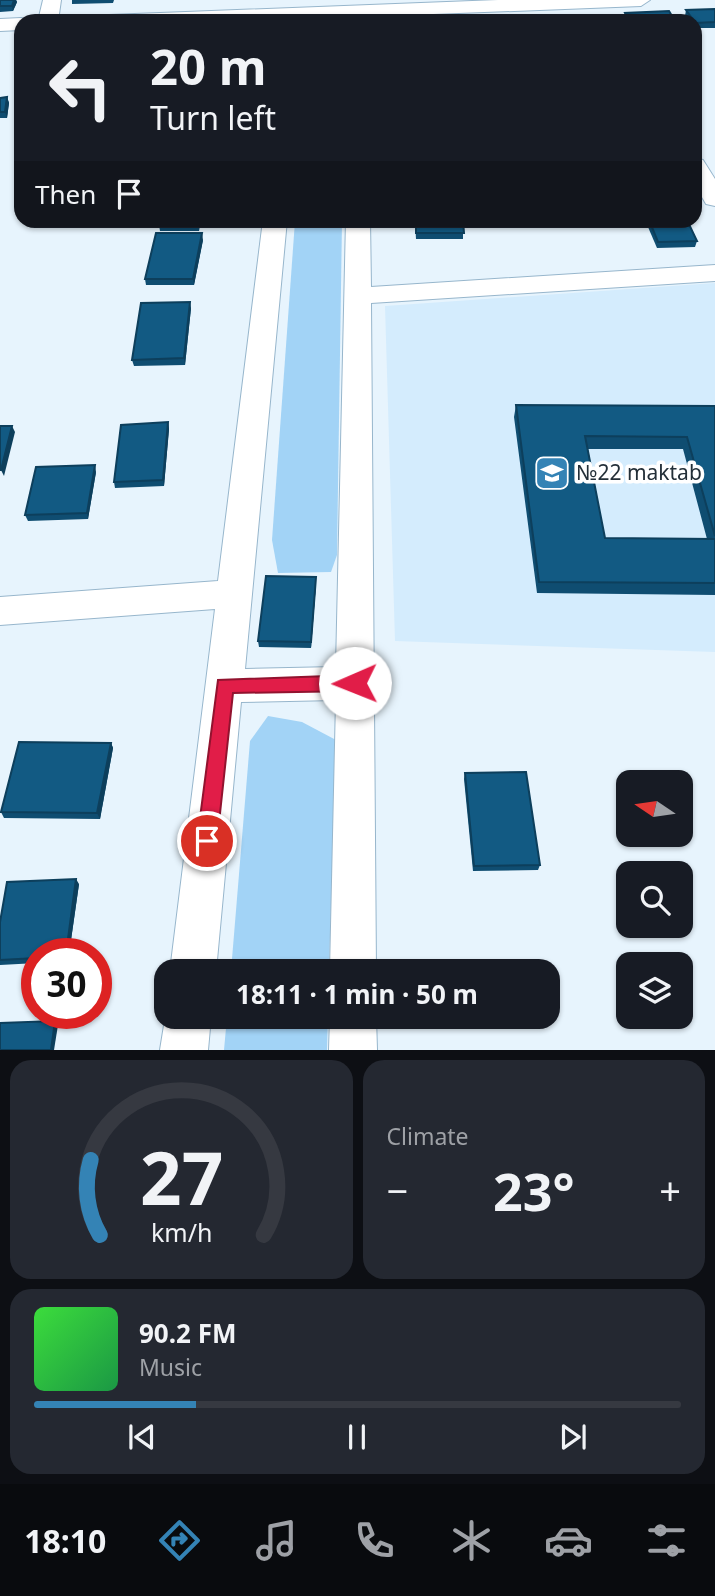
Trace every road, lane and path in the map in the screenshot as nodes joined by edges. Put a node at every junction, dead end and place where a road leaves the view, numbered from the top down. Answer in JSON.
{"nodes":[{"id":1,"x":641,"y":0,"type":"edge"},
{"id":2,"x":597,"y":2,"type":"junction"},
{"id":3,"x":359,"y":11,"type":"edge"},
{"id":4,"x":298,"y":12,"type":"edge"},
{"id":5,"x":256,"y":14,"type":"edge"},
{"id":6,"x":604,"y":14,"type":"edge"},
{"id":7,"x":702,"y":177,"type":"edge"},
{"id":8,"x":715,"y":199,"type":"edge"},
{"id":9,"x":274,"y":228,"type":"edge"},
{"id":10,"x":358,"y":228,"type":"edge"},
{"id":11,"x":715,"y":273,"type":"edge"},
{"id":12,"x":358,"y":296,"type":"junction"},
{"id":13,"x":233,"y":594,"type":"junction"},
{"id":14,"x":0,"y":611,"type":"edge"},
{"id":15,"x":355,"y":683,"type":"junction"},
{"id":16,"x":224,"y":685,"type":"junction"},
{"id":17,"x":194,"y":959,"type":"edge"},
{"id":18,"x":353,"y":959,"type":"edge"},
{"id":19,"x":187,"y":1029,"type":"edge"},
{"id":20,"x":353,"y":1029,"type":"edge"},
{"id":21,"x":184,"y":1050,"type":"edge"},
{"id":22,"x":353,"y":1050,"type":"edge"}],
"edges":[{"from":1,"to":2,"type":"street"},
{"from":2,"to":3,"type":"street"},
{"from":2,"to":6,"type":"street"},
{"from":3,"to":4,"type":"street"},
{"from":4,"to":5,"type":"street"},
{"from":7,"to":8,"type":"street"},
{"from":9,"to":13,"type":"street"},
{"from":10,"to":12,"type":"street"},
{"from":11,"to":12,"type":"street"},
{"from":12,"to":15,"type":"street"},
{"from":13,"to":14,"type":"street"},
{"from":13,"to":16,"type":"street"},
{"from":15,"to":16,"type":"street"},
{"from":15,"to":18,"type":"street"},
{"from":16,"to":17,"type":"street"},
{"from":19,"to":21,"type":"street"},
{"from":20,"to":22,"type":"street"}]}
